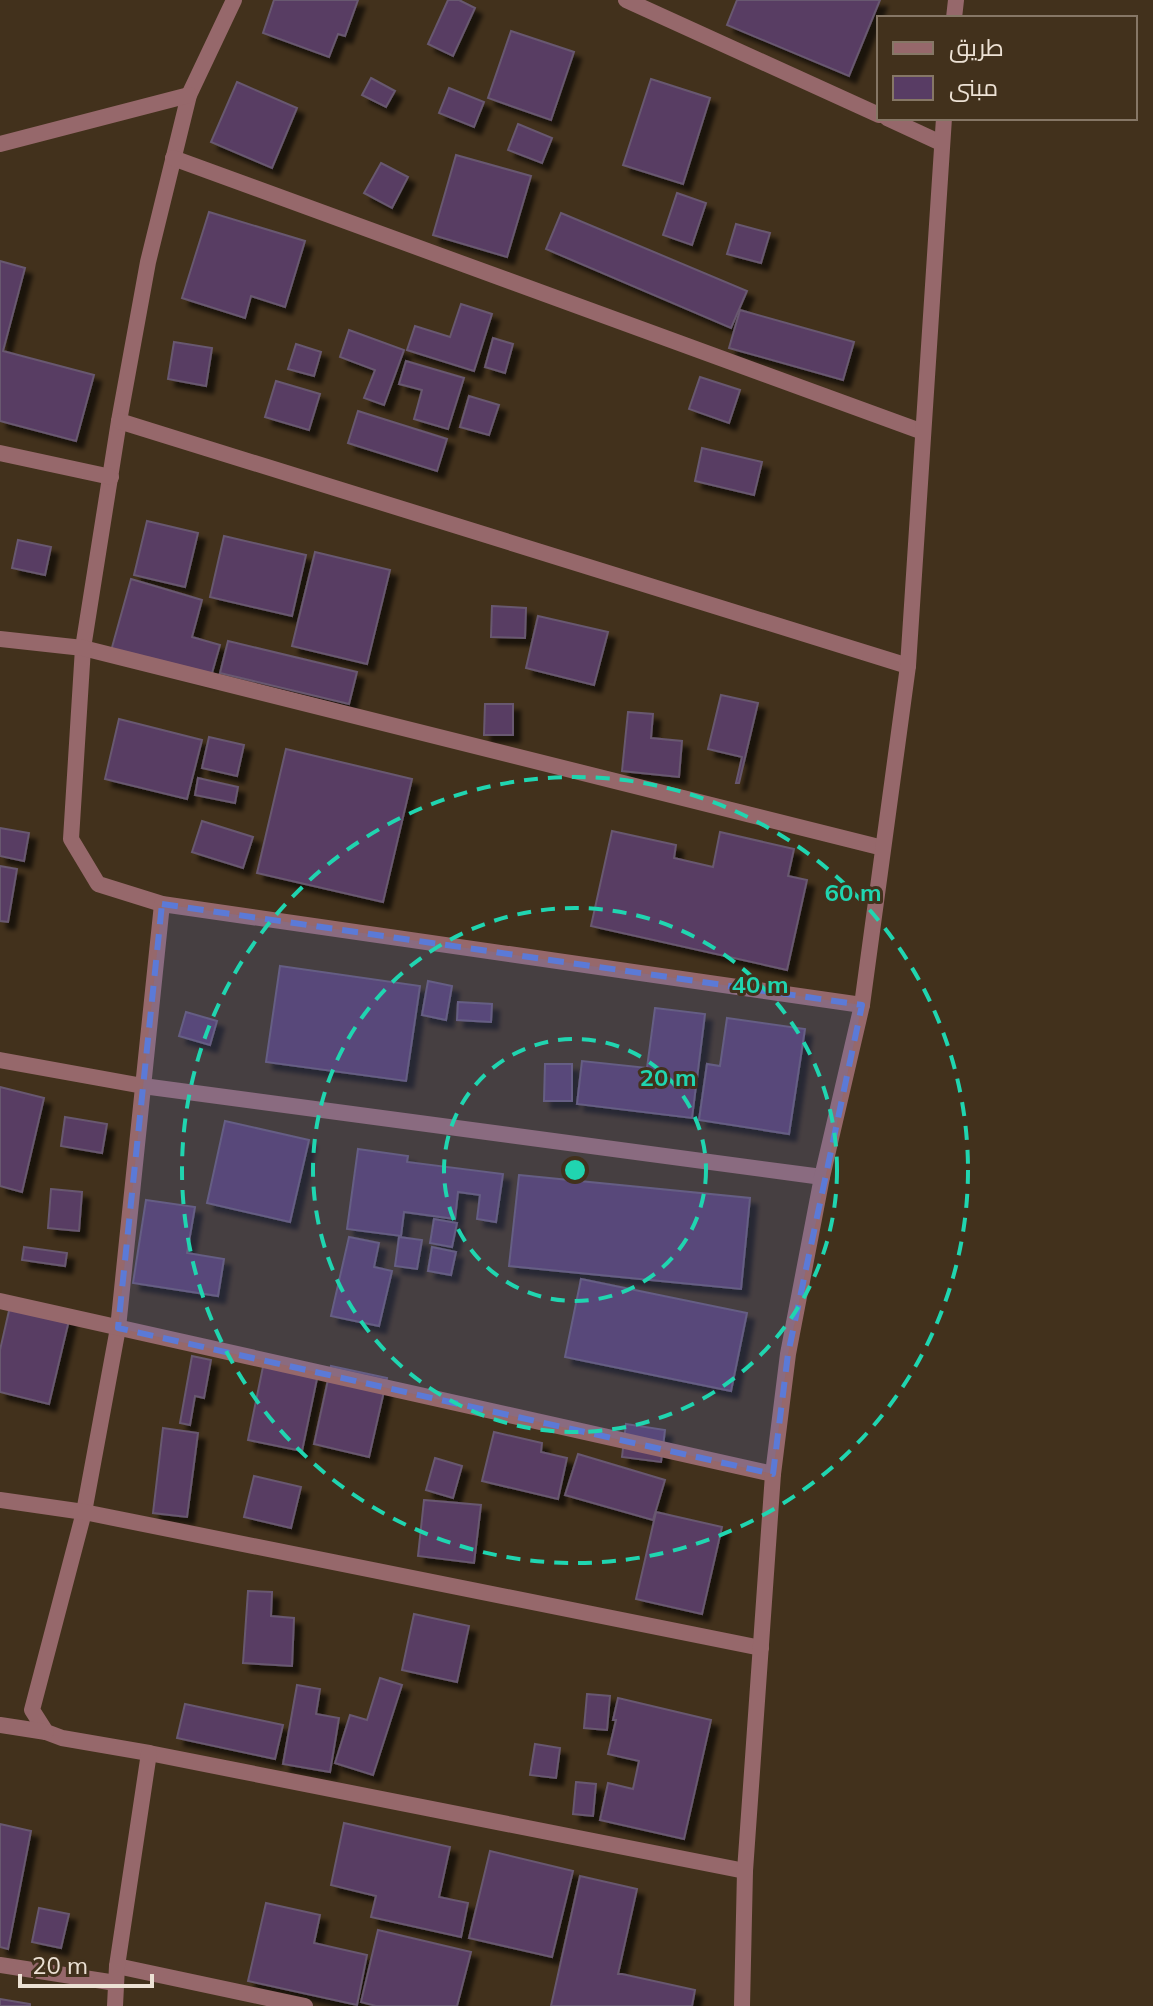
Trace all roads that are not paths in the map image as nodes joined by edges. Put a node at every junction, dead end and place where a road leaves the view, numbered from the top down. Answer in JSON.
{"nodes":[{"id":1,"x":234,"y":0,"type":"edge"},
{"id":2,"x":626,"y":0,"type":"edge"},
{"id":3,"x":189,"y":95,"type":"junction"},
{"id":4,"x":877,"y":114,"type":"edge"},
{"id":5,"x":891,"y":120,"type":"edge"},
{"id":6,"x":944,"y":120,"type":"edge"},
{"id":7,"x":941,"y":143,"type":"junction"},
{"id":8,"x":0,"y":144,"type":"edge"},
{"id":9,"x":173,"y":158,"type":"junction"},
{"id":10,"x":119,"y":421,"type":"junction"},
{"id":11,"x":923,"y":432,"type":"junction"},
{"id":12,"x":0,"y":453,"type":"edge"},
{"id":13,"x":111,"y":477,"type":"junction"},
{"id":14,"x":0,"y":639,"type":"edge"},
{"id":15,"x":83,"y":648,"type":"junction"},
{"id":16,"x":908,"y":666,"type":"junction"},
{"id":17,"x":883,"y":848,"type":"junction"},
{"id":18,"x":162,"y":904,"type":"junction"},
{"id":19,"x":862,"y":1005,"type":"junction"},
{"id":20,"x":0,"y":1060,"type":"edge"},
{"id":21,"x":143,"y":1086,"type":"junction"},
{"id":22,"x":822,"y":1177,"type":"junction"},
{"id":23,"x":0,"y":1301,"type":"edge"},
{"id":24,"x":118,"y":1328,"type":"junction"},
{"id":25,"x":773,"y":1474,"type":"junction"},
{"id":26,"x":0,"y":1500,"type":"edge"},
{"id":27,"x":84,"y":1512,"type":"junction"},
{"id":28,"x":761,"y":1648,"type":"junction"},
{"id":29,"x":0,"y":1725,"type":"edge"},
{"id":30,"x":46,"y":1732,"type":"junction"},
{"id":31,"x":149,"y":1753,"type":"junction"},
{"id":32,"x":745,"y":1871,"type":"junction"},
{"id":33,"x":0,"y":1965,"type":"edge"},
{"id":34,"x":117,"y":1975,"type":"junction"},
{"id":35,"x":115,"y":2006,"type":"edge"},
{"id":36,"x":305,"y":2006,"type":"edge"},
{"id":37,"x":742,"y":2006,"type":"edge"}],
"edges":[{"from":1,"to":3,"type":"street"},
{"from":2,"to":4,"type":"street"},
{"from":3,"to":8,"type":"street"},
{"from":3,"to":9,"type":"street"},
{"from":5,"to":7,"type":"street"},
{"from":6,"to":7,"type":"street"},
{"from":7,"to":11,"type":"street"},
{"from":9,"to":10,"type":"street"},
{"from":9,"to":11,"type":"street"},
{"from":10,"to":13,"type":"street"},
{"from":10,"to":16,"type":"street"},
{"from":11,"to":16,"type":"street"},
{"from":12,"to":13,"type":"street"},
{"from":13,"to":15,"type":"street"},
{"from":14,"to":15,"type":"street"},
{"from":15,"to":17,"type":"street"},
{"from":15,"to":18,"type":"street"},
{"from":16,"to":17,"type":"street"},
{"from":17,"to":19,"type":"street"},
{"from":18,"to":19,"type":"street"},
{"from":18,"to":21,"type":"street"},
{"from":19,"to":22,"type":"street"},
{"from":20,"to":21,"type":"street"},
{"from":21,"to":22,"type":"street"},
{"from":21,"to":24,"type":"street"},
{"from":22,"to":25,"type":"street"},
{"from":23,"to":24,"type":"street"},
{"from":24,"to":25,"type":"street"},
{"from":24,"to":27,"type":"street"},
{"from":25,"to":28,"type":"street"},
{"from":26,"to":27,"type":"street"},
{"from":27,"to":28,"type":"street"},
{"from":27,"to":30,"type":"street"},
{"from":28,"to":32,"type":"street"},
{"from":29,"to":30,"type":"street"},
{"from":30,"to":31,"type":"street"},
{"from":31,"to":32,"type":"street"},
{"from":31,"to":34,"type":"street"},
{"from":32,"to":37,"type":"street"},
{"from":33,"to":34,"type":"street"},
{"from":34,"to":35,"type":"street"},
{"from":34,"to":36,"type":"street"}]}
